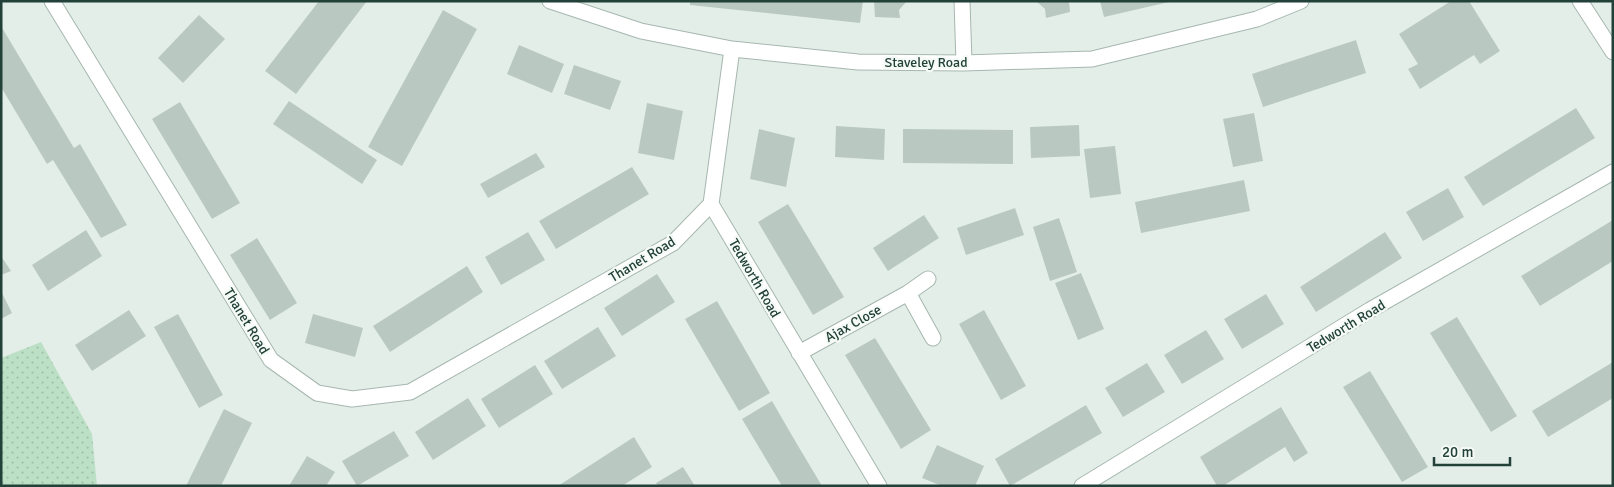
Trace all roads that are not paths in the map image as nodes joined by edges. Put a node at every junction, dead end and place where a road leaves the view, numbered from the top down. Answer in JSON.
{"nodes":[{"id":1,"x":52,"y":1,"type":"edge"},
{"id":2,"x":550,"y":1,"type":"edge"},
{"id":3,"x":962,"y":1,"type":"edge"},
{"id":4,"x":1300,"y":1,"type":"edge"},
{"id":5,"x":1580,"y":1,"type":"edge"},
{"id":6,"x":732,"y":49,"type":"junction"},
{"id":7,"x":1613,"y":52,"type":"edge"},
{"id":8,"x":964,"y":63,"type":"junction"},
{"id":9,"x":1613,"y":172,"type":"edge"},
{"id":10,"x":711,"y":204,"type":"junction"},
{"id":11,"x":928,"y":279,"type":"dead end"},
{"id":12,"x":908,"y":293,"type":"junction"},
{"id":13,"x":933,"y":338,"type":"dead end"},
{"id":14,"x":799,"y":353,"type":"junction"},
{"id":15,"x":879,"y":486,"type":"edge"},
{"id":16,"x":1082,"y":486,"type":"edge"}],
"edges":[{"from":1,"to":10,"type":"street","name":"Thanet Road"},
{"from":2,"to":6,"type":"street","name":"Staveley Road"},
{"from":3,"to":8,"type":"street"},
{"from":4,"to":8,"type":"street","name":"Staveley Road"},
{"from":5,"to":7,"type":"street"},
{"from":6,"to":8,"type":"street","name":"Staveley Road"},
{"from":6,"to":10,"type":"street"},
{"from":9,"to":16,"type":"street","name":"Tedworth Road"},
{"from":10,"to":14,"type":"street","name":"Tedworth Road"},
{"from":11,"to":12,"type":"street","name":"Ajax Close"},
{"from":12,"to":13,"type":"street"},
{"from":12,"to":14,"type":"street","name":"Ajax Close"},
{"from":14,"to":15,"type":"street","name":"Tedworth Road"}]}
